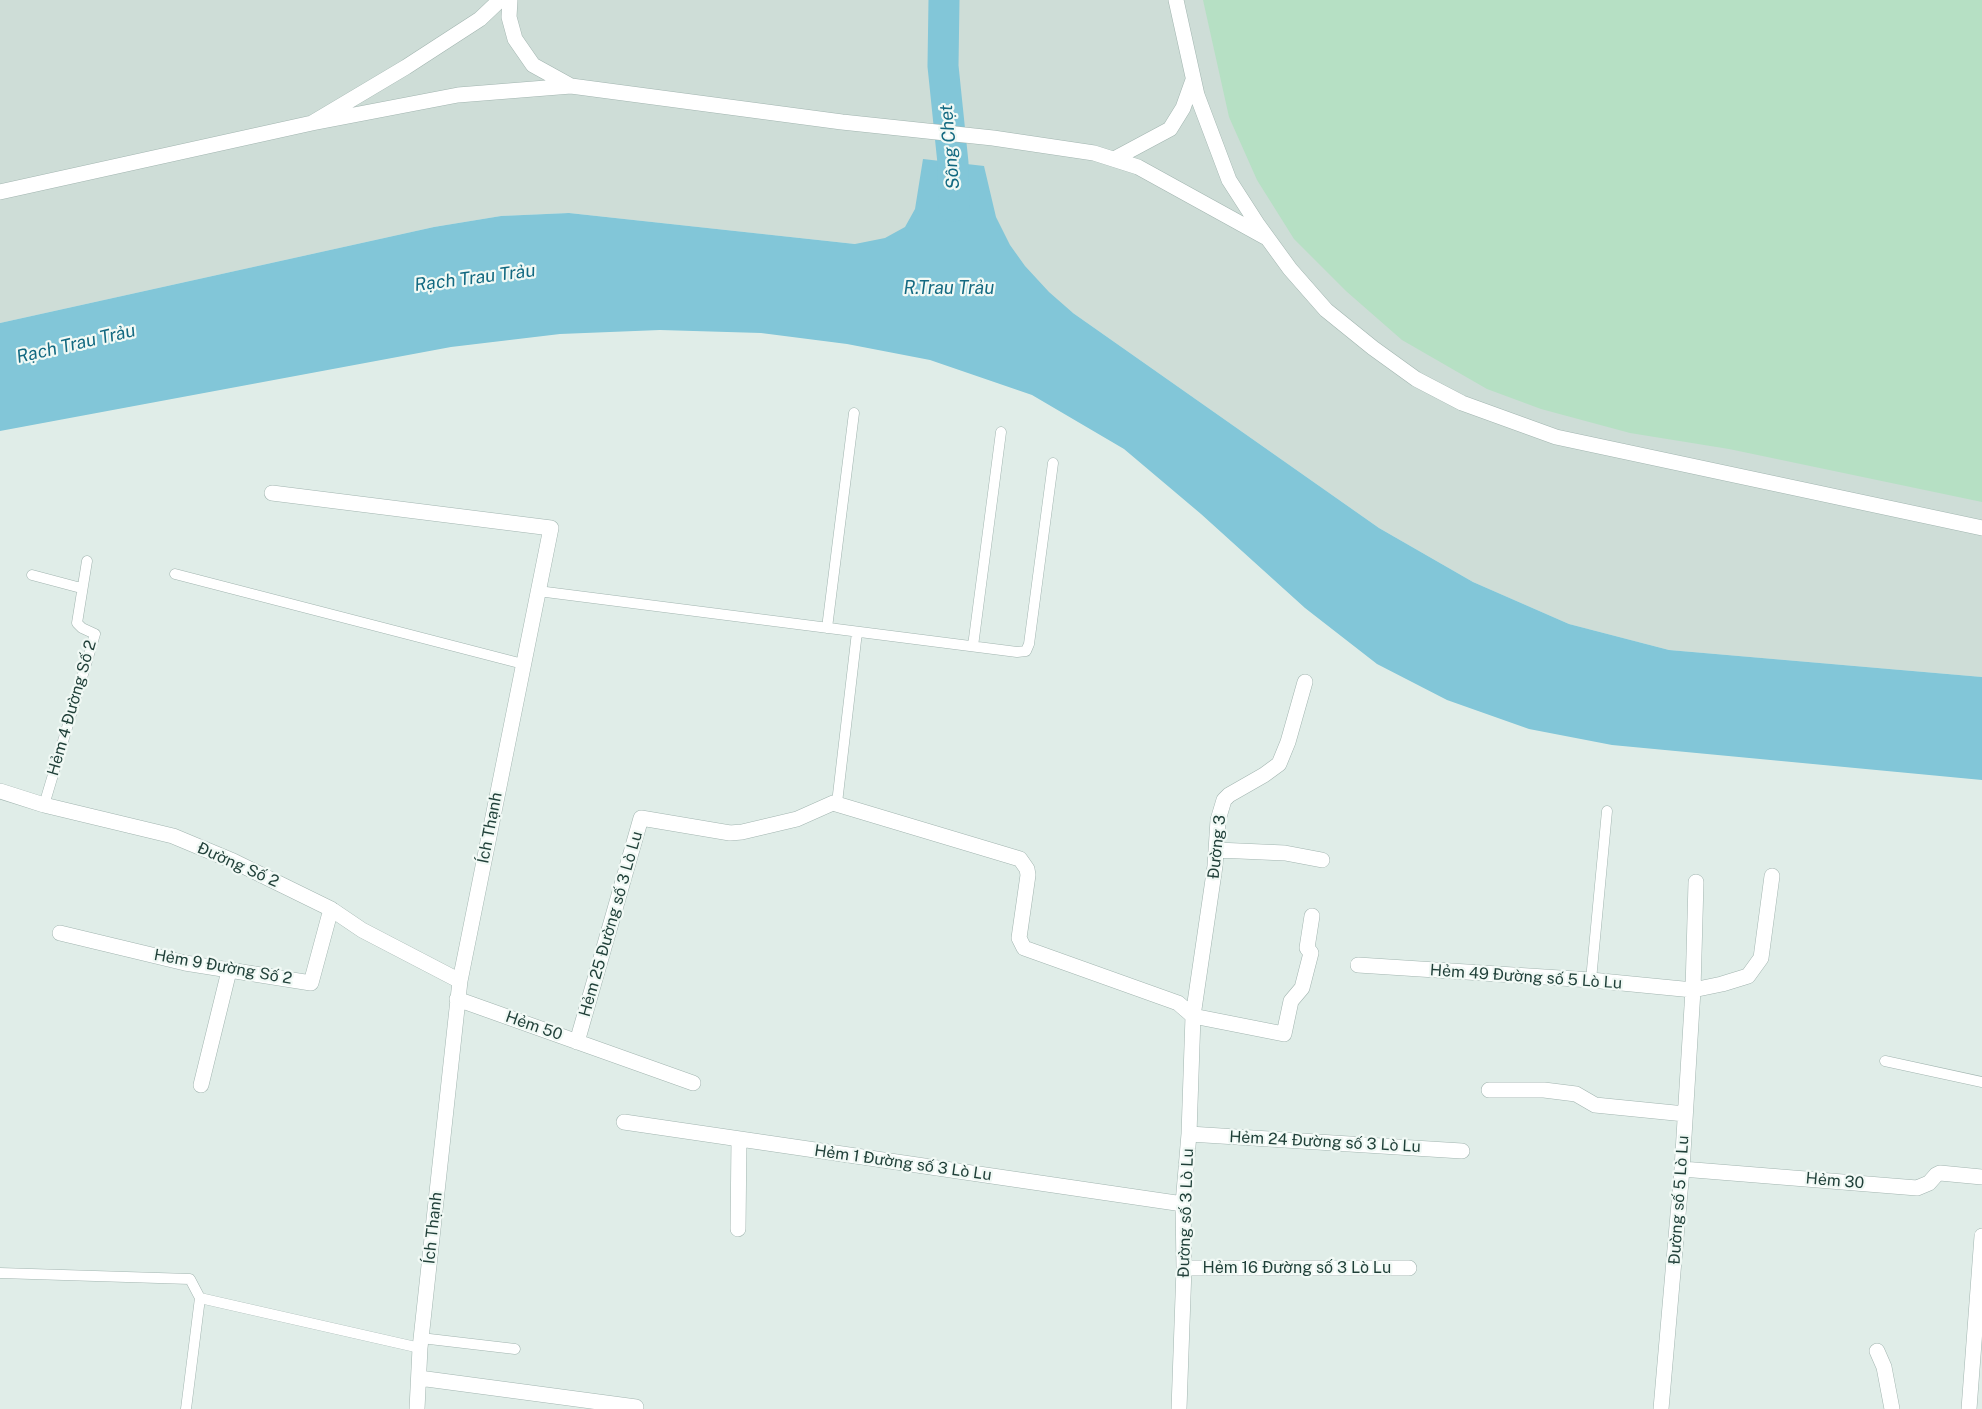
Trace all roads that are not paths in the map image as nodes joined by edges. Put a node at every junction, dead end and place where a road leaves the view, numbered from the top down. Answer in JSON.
{"nodes":[{"id":1,"x":500,"y":0,"type":"edge"},
{"id":2,"x":510,"y":0,"type":"edge"},
{"id":3,"x":1176,"y":0,"type":"edge"},
{"id":4,"x":1193,"y":79,"type":"junction"},
{"id":5,"x":571,"y":86,"type":"junction"},
{"id":6,"x":312,"y":123,"type":"junction"},
{"id":7,"x":1114,"y":159,"type":"junction"},
{"id":8,"x":0,"y":192,"type":"edge"},
{"id":9,"x":1268,"y":239,"type":"junction"},
{"id":10,"x":854,"y":413,"type":"dead end"},
{"id":11,"x":1001,"y":432,"type":"dead end"},
{"id":12,"x":1053,"y":463,"type":"dead end"},
{"id":13,"x":272,"y":492,"type":"dead end"},
{"id":14,"x":1982,"y":528,"type":"edge"},
{"id":15,"x":87,"y":561,"type":"dead end"},
{"id":16,"x":32,"y":574,"type":"dead end"},
{"id":17,"x":176,"y":574,"type":"dead end"},
{"id":18,"x":81,"y":588,"type":"junction"},
{"id":19,"x":538,"y":591,"type":"junction"},
{"id":20,"x":827,"y":628,"type":"junction"},
{"id":21,"x":857,"y":632,"type":"junction"},
{"id":22,"x":974,"y":646,"type":"junction"},
{"id":23,"x":523,"y":664,"type":"junction"},
{"id":24,"x":1306,"y":682,"type":"dead end"},
{"id":25,"x":0,"y":791,"type":"edge"},
{"id":26,"x":838,"y":803,"type":"junction"},
{"id":27,"x":44,"y":805,"type":"junction"},
{"id":28,"x":1607,"y":811,"type":"dead end"},
{"id":29,"x":1217,"y":850,"type":"junction"},
{"id":30,"x":1322,"y":860,"type":"dead end"},
{"id":31,"x":1772,"y":876,"type":"dead end"},
{"id":32,"x":1696,"y":882,"type":"dead end"},
{"id":33,"x":331,"y":909,"type":"junction"},
{"id":34,"x":1312,"y":916,"type":"dead end"},
{"id":35,"x":60,"y":933,"type":"dead end"},
{"id":36,"x":1358,"y":965,"type":"dead end"},
{"id":37,"x":229,"y":971,"type":"junction"},
{"id":38,"x":1591,"y":980,"type":"junction"},
{"id":39,"x":460,"y":981,"type":"junction"},
{"id":40,"x":1693,"y":990,"type":"junction"},
{"id":41,"x":457,"y":1000,"type":"junction"},
{"id":42,"x":1193,"y":1016,"type":"junction"},
{"id":43,"x":577,"y":1042,"type":"junction"},
{"id":44,"x":1884,"y":1061,"type":"dead end"},
{"id":45,"x":1982,"y":1082,"type":"edge"},
{"id":46,"x":693,"y":1083,"type":"dead end"},
{"id":47,"x":201,"y":1085,"type":"dead end"},
{"id":48,"x":1489,"y":1090,"type":"dead end"},
{"id":49,"x":1685,"y":1114,"type":"junction"},
{"id":50,"x":624,"y":1122,"type":"dead end"},
{"id":51,"x":1189,"y":1134,"type":"junction"},
{"id":52,"x":739,"y":1139,"type":"junction"},
{"id":53,"x":1462,"y":1150,"type":"dead end"},
{"id":54,"x":1682,"y":1169,"type":"junction"},
{"id":55,"x":1982,"y":1177,"type":"edge"},
{"id":56,"x":1183,"y":1204,"type":"junction"},
{"id":57,"x":738,"y":1229,"type":"dead end"},
{"id":58,"x":1982,"y":1236,"type":"edge"},
{"id":59,"x":1981,"y":1253,"type":"edge"},
{"id":60,"x":1184,"y":1268,"type":"junction"},
{"id":61,"x":1410,"y":1268,"type":"dead end"},
{"id":62,"x":0,"y":1273,"type":"edge"},
{"id":63,"x":200,"y":1298,"type":"junction"},
{"id":64,"x":421,"y":1343,"type":"junction"},
{"id":65,"x":514,"y":1349,"type":"dead end"},
{"id":66,"x":1877,"y":1350,"type":"dead end"},
{"id":67,"x":419,"y":1378,"type":"junction"},
{"id":68,"x":636,"y":1407,"type":"dead end"},
{"id":69,"x":186,"y":1409,"type":"edge"},
{"id":70,"x":417,"y":1409,"type":"edge"},
{"id":71,"x":1178,"y":1409,"type":"edge"},
{"id":72,"x":1661,"y":1409,"type":"edge"},
{"id":73,"x":1892,"y":1409,"type":"edge"},
{"id":74,"x":1969,"y":1409,"type":"edge"}],
"edges":[{"from":1,"to":6,"type":"street"},
{"from":2,"to":5,"type":"street"},
{"from":3,"to":4,"type":"street"},
{"from":4,"to":7,"type":"street"},
{"from":4,"to":9,"type":"street"},
{"from":5,"to":6,"type":"street"},
{"from":5,"to":7,"type":"street"},
{"from":6,"to":8,"type":"street"},
{"from":7,"to":9,"type":"street"},
{"from":9,"to":14,"type":"street"},
{"from":10,"to":20,"type":"lane"},
{"from":11,"to":22,"type":"lane"},
{"from":12,"to":22,"type":"lane"},
{"from":13,"to":19,"type":"street","name":"Ích Thạnh"},
{"from":15,"to":18,"type":"lane","name":"Hẻm 4 Đường Số 2"},
{"from":16,"to":18,"type":"lane"},
{"from":17,"to":23,"type":"lane"},
{"from":18,"to":27,"type":"lane","name":"Hẻm 4 Đường Số 2"},
{"from":19,"to":20,"type":"lane"},
{"from":19,"to":23,"type":"street","name":"Ích Thạnh"},
{"from":20,"to":21,"type":"lane"},
{"from":21,"to":22,"type":"lane"},
{"from":21,"to":26,"type":"lane"},
{"from":23,"to":39,"type":"street","name":"Ích Thạnh"},
{"from":24,"to":29,"type":"street","name":"Đường 3"},
{"from":25,"to":27,"type":"street","name":"Đường Số 2"},
{"from":26,"to":42,"type":"street"},
{"from":26,"to":43,"type":"street","name":"Hẻm 25 Đường số 3 Lò Lu"},
{"from":27,"to":33,"type":"street","name":"Đường Số 2"},
{"from":28,"to":38,"type":"lane"},
{"from":29,"to":30,"type":"street"},
{"from":29,"to":42,"type":"street","name":"Đường 3"},
{"from":31,"to":40,"type":"street","name":"Hẻm 49 Đường số 5 Lò Lu"},
{"from":32,"to":40,"type":"street","name":"Đường số 5 Lò Lu"},
{"from":33,"to":37,"type":"street","name":"Hẻm 9 Đường Số 2"},
{"from":33,"to":39,"type":"street","name":"Đường Số 2"},
{"from":34,"to":42,"type":"street"},
{"from":35,"to":37,"type":"street","name":"Hẻm 9 Đường Số 2"},
{"from":36,"to":38,"type":"street","name":"Hẻm 49 Đường số 5 Lò Lu"},
{"from":37,"to":47,"type":"street"},
{"from":38,"to":40,"type":"street","name":"Hẻm 49 Đường số 5 Lò Lu"},
{"from":39,"to":41,"type":"street","name":"Ích Thạnh"},
{"from":40,"to":49,"type":"street","name":"Đường số 5 Lò Lu"},
{"from":41,"to":43,"type":"street","name":"Hẻm 50"},
{"from":41,"to":64,"type":"street","name":"Ích Thạnh"},
{"from":42,"to":51,"type":"street","name":"Đường số 3 Lò Lu"},
{"from":43,"to":46,"type":"street","name":"Hẻm 50"},
{"from":44,"to":45,"type":"lane"},
{"from":48,"to":49,"type":"street"},
{"from":49,"to":54,"type":"street","name":"Đường số 5 Lò Lu"},
{"from":50,"to":52,"type":"street","name":"Hẻm 1 Đường số 3 Lò Lu"},
{"from":51,"to":53,"type":"street","name":"Hẻm 24 Đường số 3 Lò Lu"},
{"from":51,"to":56,"type":"street","name":"Đường số 3 Lò Lu"},
{"from":52,"to":56,"type":"street","name":"Hẻm 1 Đường số 3 Lò Lu"},
{"from":52,"to":57,"type":"street"},
{"from":54,"to":55,"type":"street","name":"Hẻm 30"},
{"from":54,"to":72,"type":"street","name":"Đường số 5 Lò Lu"},
{"from":56,"to":60,"type":"street","name":"Đường số 3 Lò Lu"},
{"from":58,"to":59,"type":"street"},
{"from":59,"to":74,"type":"street"},
{"from":60,"to":61,"type":"street","name":"Hẻm 16 Đường số 3 Lò Lu"},
{"from":60,"to":71,"type":"street","name":"Đường số 3 Lò Lu"},
{"from":62,"to":63,"type":"lane"},
{"from":63,"to":64,"type":"lane"},
{"from":63,"to":69,"type":"lane"},
{"from":64,"to":65,"type":"lane"},
{"from":64,"to":67,"type":"street","name":"Ích Thạnh"},
{"from":66,"to":73,"type":"street"},
{"from":67,"to":68,"type":"street"},
{"from":67,"to":70,"type":"street","name":"Ích Thạnh"}]}
